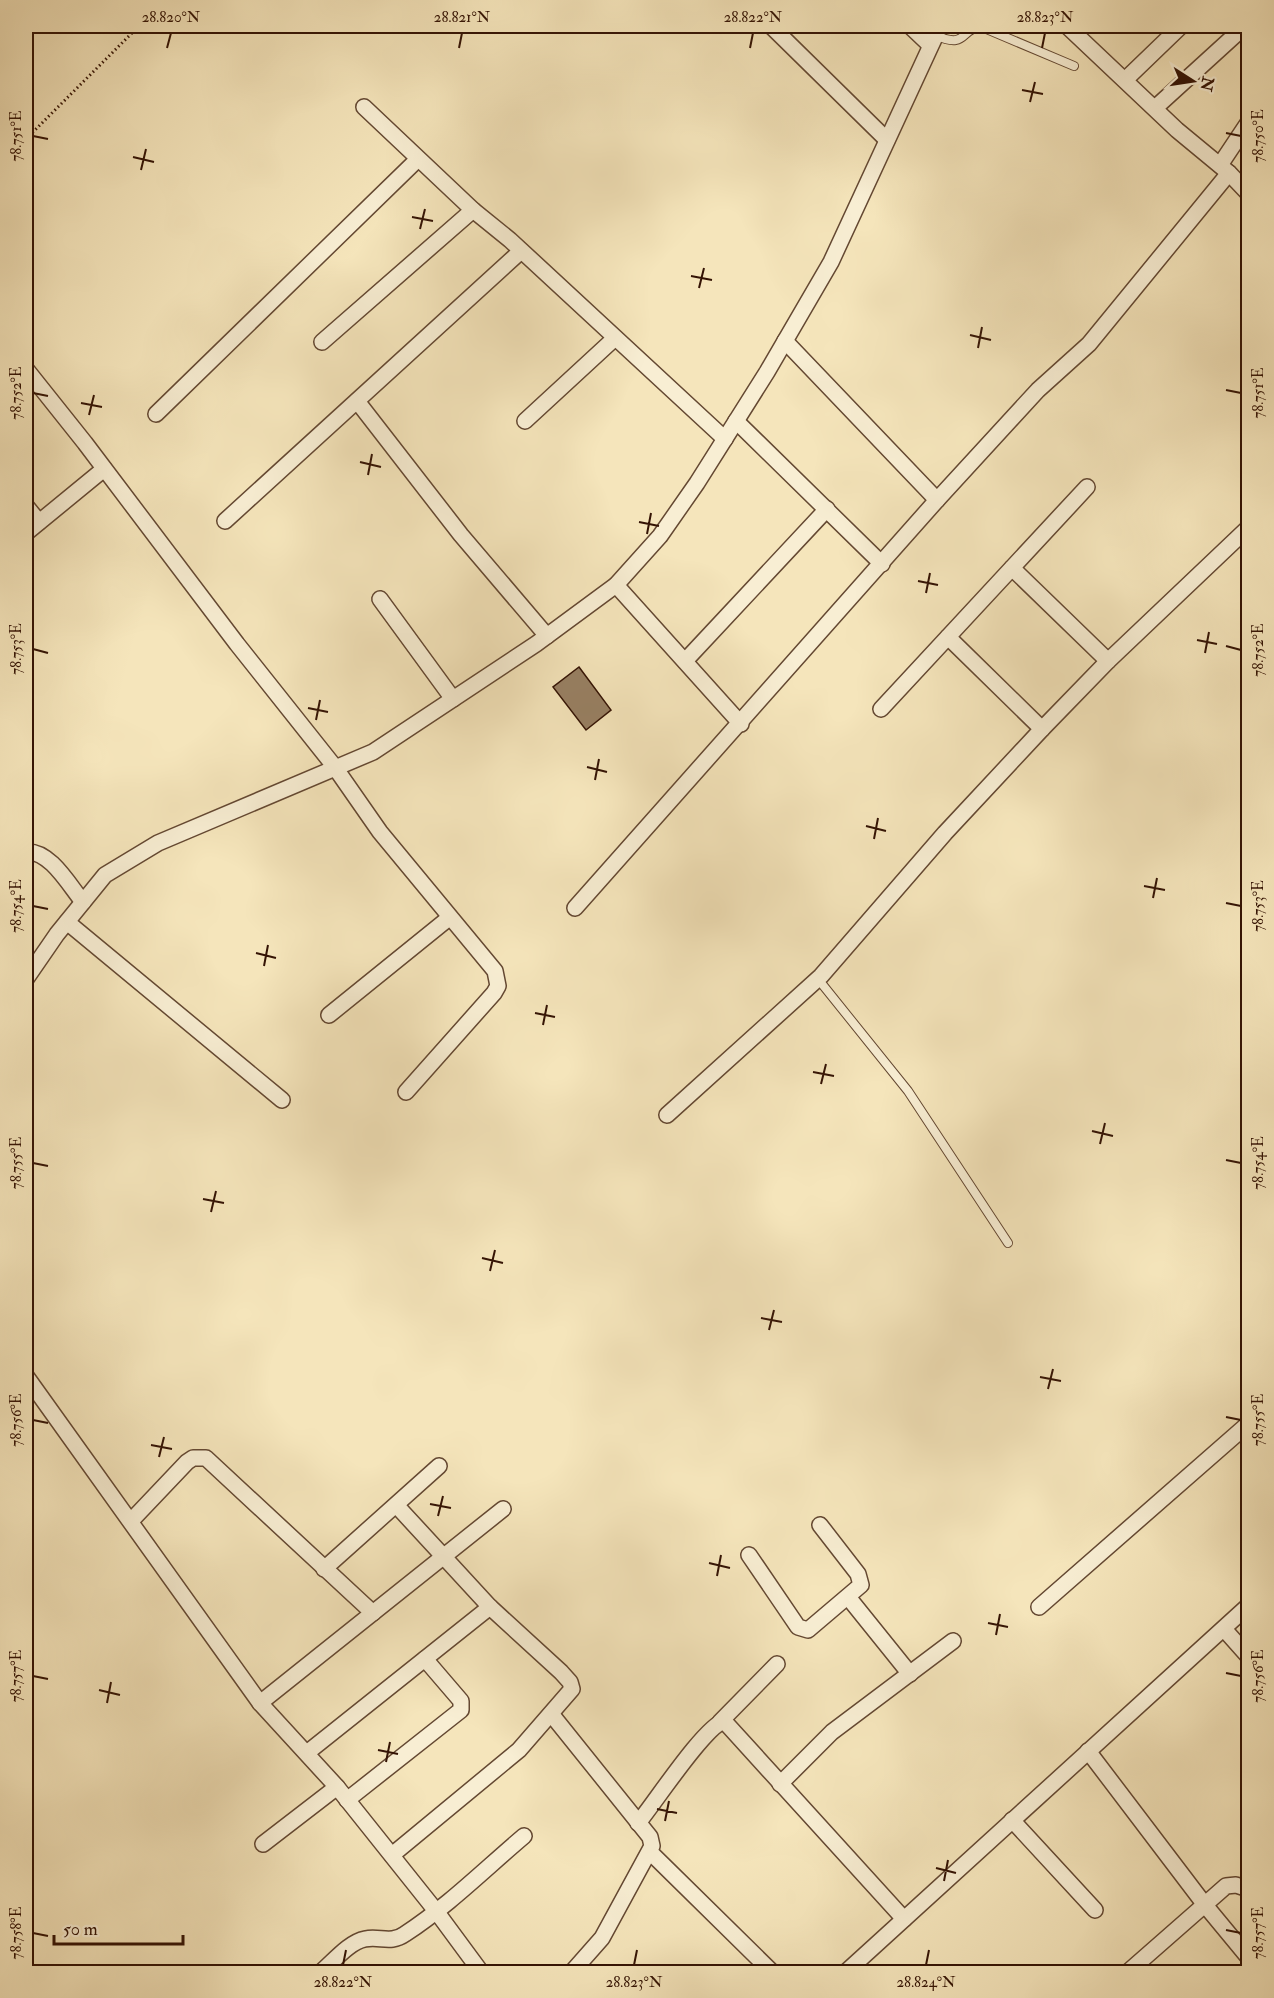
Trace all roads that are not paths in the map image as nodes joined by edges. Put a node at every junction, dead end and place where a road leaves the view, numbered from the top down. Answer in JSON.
{"nodes":[{"id":1,"x":771,"y":26,"type":"edge"},
{"id":2,"x":910,"y":26,"type":"edge"},
{"id":3,"x":1181,"y":26,"type":"edge"},
{"id":4,"x":1245,"y":26,"type":"edge"},
{"id":5,"x":1077,"y":29,"type":"edge"},
{"id":6,"x":935,"y":35,"type":"edge"},
{"id":7,"x":1074,"y":66,"type":"dead end"},
{"id":8,"x":1126,"y":79,"type":"junction"},
{"id":9,"x":364,"y":107,"type":"dead end"},
{"id":10,"x":1155,"y":108,"type":"junction"},
{"id":11,"x":1248,"y":123,"type":"edge"},
{"id":12,"x":887,"y":140,"type":"junction"},
{"id":13,"x":418,"y":159,"type":"junction"},
{"id":14,"x":1225,"y":169,"type":"junction"},
{"id":15,"x":1248,"y":193,"type":"edge"},
{"id":16,"x":473,"y":210,"type":"junction"},
{"id":17,"x":522,"y":251,"type":"junction"},
{"id":18,"x":615,"y":338,"type":"junction"},
{"id":19,"x":785,"y":341,"type":"junction"},
{"id":20,"x":322,"y":342,"type":"dead end"},
{"id":21,"x":27,"y":375,"type":"edge"},
{"id":22,"x":357,"y":401,"type":"junction"},
{"id":23,"x":156,"y":414,"type":"dead end"},
{"id":24,"x":525,"y":421,"type":"dead end"},
{"id":25,"x":736,"y":421,"type":"junction"},
{"id":26,"x":725,"y":439,"type":"junction"},
{"id":27,"x":104,"y":469,"type":"junction"},
{"id":28,"x":1087,"y":487,"type":"dead end"},
{"id":29,"x":937,"y":500,"type":"junction"},
{"id":30,"x":26,"y":506,"type":"edge"},
{"id":31,"x":827,"y":509,"type":"junction"},
{"id":32,"x":225,"y":521,"type":"dead end"},
{"id":33,"x":39,"y":522,"type":"junction"},
{"id":34,"x":1248,"y":528,"type":"edge"},
{"id":35,"x":26,"y":533,"type":"edge"},
{"id":36,"x":882,"y":564,"type":"junction"},
{"id":37,"x":1012,"y":568,"type":"junction"},
{"id":38,"x":616,"y":585,"type":"junction"},
{"id":39,"x":380,"y":599,"type":"dead end"},
{"id":40,"x":547,"y":636,"type":"junction"},
{"id":41,"x":948,"y":637,"type":"junction"},
{"id":42,"x":684,"y":661,"type":"junction"},
{"id":43,"x":1108,"y":661,"type":"junction"},
{"id":44,"x":453,"y":699,"type":"junction"},
{"id":45,"x":881,"y":709,"type":"dead end"},
{"id":46,"x":741,"y":724,"type":"junction"},
{"id":47,"x":1042,"y":729,"type":"junction"},
{"id":48,"x":334,"y":766,"type":"junction"},
{"id":49,"x":26,"y":852,"type":"edge"},
{"id":50,"x":83,"y":902,"type":"junction"},
{"id":51,"x":575,"y":908,"type":"dead end"},
{"id":52,"x":449,"y":918,"type":"junction"},
{"id":53,"x":67,"y":922,"type":"junction"},
{"id":54,"x":26,"y":979,"type":"edge"},
{"id":55,"x":818,"y":979,"type":"junction"},
{"id":56,"x":329,"y":1015,"type":"dead end"},
{"id":57,"x":406,"y":1092,"type":"dead end"},
{"id":58,"x":282,"y":1100,"type":"dead end"},
{"id":59,"x":667,"y":1115,"type":"dead end"},
{"id":60,"x":1008,"y":1243,"type":"dead end"},
{"id":61,"x":26,"y":1376,"type":"edge"},
{"id":62,"x":1248,"y":1424,"type":"edge"},
{"id":63,"x":439,"y":1466,"type":"dead end"},
{"id":64,"x":397,"y":1506,"type":"junction"},
{"id":65,"x":503,"y":1509,"type":"dead end"},
{"id":66,"x":131,"y":1521,"type":"junction"},
{"id":67,"x":820,"y":1525,"type":"dead end"},
{"id":68,"x":749,"y":1555,"type":"dead end"},
{"id":69,"x":443,"y":1556,"type":"junction"},
{"id":70,"x":324,"y":1569,"type":"junction"},
{"id":71,"x":848,"y":1597,"type":"junction"},
{"id":72,"x":1248,"y":1606,"type":"edge"},
{"id":73,"x":490,"y":1607,"type":"junction"},
{"id":74,"x":1039,"y":1607,"type":"dead end"},
{"id":75,"x":373,"y":1613,"type":"junction"},
{"id":76,"x":1224,"y":1629,"type":"junction"},
{"id":77,"x":953,"y":1641,"type":"dead end"},
{"id":78,"x":1248,"y":1656,"type":"edge"},
{"id":79,"x":424,"y":1659,"type":"junction"},
{"id":80,"x":777,"y":1664,"type":"dead end"},
{"id":81,"x":910,"y":1674,"type":"junction"},
{"id":82,"x":260,"y":1703,"type":"junction"},
{"id":83,"x":552,"y":1715,"type":"junction"},
{"id":84,"x":720,"y":1722,"type":"junction"},
{"id":85,"x":1088,"y":1751,"type":"junction"},
{"id":86,"x":308,"y":1752,"type":"junction"},
{"id":87,"x":780,"y":1784,"type":"junction"},
{"id":88,"x":338,"y":1787,"type":"junction"},
{"id":89,"x":347,"y":1800,"type":"junction"},
{"id":90,"x":1012,"y":1820,"type":"junction"},
{"id":91,"x":638,"y":1823,"type":"junction"},
{"id":92,"x":524,"y":1836,"type":"dead end"},
{"id":93,"x":263,"y":1844,"type":"dead end"},
{"id":94,"x":650,"y":1852,"type":"junction"},
{"id":95,"x":392,"y":1855,"type":"junction"},
{"id":96,"x":1248,"y":1889,"type":"edge"},
{"id":97,"x":1205,"y":1905,"type":"junction"},
{"id":98,"x":1095,"y":1910,"type":"dead end"},
{"id":99,"x":436,"y":1911,"type":"junction"},
{"id":100,"x":904,"y":1919,"type":"junction"},
{"id":101,"x":1248,"y":1957,"type":"edge"},
{"id":102,"x":1134,"y":1971,"type":"edge"},
{"id":103,"x":321,"y":1972,"type":"edge"},
{"id":104,"x":481,"y":1972,"type":"edge"},
{"id":105,"x":572,"y":1972,"type":"edge"},
{"id":106,"x":772,"y":1972,"type":"edge"},
{"id":107,"x":846,"y":1972,"type":"edge"}],
"edges":[{"from":1,"to":12,"type":"street"},
{"from":2,"to":6,"type":"street"},
{"from":3,"to":8,"type":"street"},
{"from":4,"to":10,"type":"street"},
{"from":5,"to":8,"type":"street"},
{"from":6,"to":7,"type":"lane"},
{"from":6,"to":12,"type":"street"},
{"from":8,"to":10,"type":"street"},
{"from":9,"to":13,"type":"street"},
{"from":10,"to":14,"type":"street"},
{"from":11,"to":14,"type":"street"},
{"from":12,"to":19,"type":"street"},
{"from":13,"to":16,"type":"street"},
{"from":13,"to":23,"type":"street"},
{"from":14,"to":15,"type":"street"},
{"from":14,"to":29,"type":"street"},
{"from":16,"to":17,"type":"street"},
{"from":16,"to":20,"type":"street"},
{"from":17,"to":18,"type":"street"},
{"from":17,"to":22,"type":"street"},
{"from":18,"to":24,"type":"street"},
{"from":18,"to":26,"type":"street"},
{"from":19,"to":25,"type":"street"},
{"from":19,"to":29,"type":"street"},
{"from":21,"to":27,"type":"street"},
{"from":22,"to":32,"type":"street"},
{"from":22,"to":40,"type":"street"},
{"from":25,"to":26,"type":"street"},
{"from":25,"to":31,"type":"street"},
{"from":26,"to":38,"type":"street"},
{"from":27,"to":33,"type":"street"},
{"from":27,"to":48,"type":"street"},
{"from":28,"to":37,"type":"street"},
{"from":29,"to":36,"type":"street"},
{"from":30,"to":33,"type":"street"},
{"from":31,"to":36,"type":"street"},
{"from":31,"to":42,"type":"street"},
{"from":33,"to":35,"type":"street"},
{"from":34,"to":43,"type":"street"},
{"from":36,"to":46,"type":"street"},
{"from":37,"to":41,"type":"street"},
{"from":37,"to":43,"type":"street"},
{"from":38,"to":40,"type":"street"},
{"from":38,"to":42,"type":"street"},
{"from":39,"to":44,"type":"street"},
{"from":40,"to":44,"type":"street"},
{"from":41,"to":45,"type":"street"},
{"from":41,"to":47,"type":"street"},
{"from":42,"to":46,"type":"street"},
{"from":43,"to":47,"type":"street"},
{"from":44,"to":48,"type":"street"},
{"from":46,"to":51,"type":"street"},
{"from":47,"to":55,"type":"street"},
{"from":48,"to":50,"type":"street"},
{"from":48,"to":52,"type":"street"},
{"from":49,"to":50,"type":"street"},
{"from":50,"to":53,"type":"street"},
{"from":52,"to":56,"type":"street"},
{"from":52,"to":57,"type":"street"},
{"from":53,"to":54,"type":"street"},
{"from":53,"to":58,"type":"street"},
{"from":55,"to":59,"type":"street"},
{"from":55,"to":60,"type":"lane"},
{"from":61,"to":66,"type":"street"},
{"from":62,"to":74,"type":"street"},
{"from":63,"to":64,"type":"street"},
{"from":64,"to":69,"type":"street"},
{"from":64,"to":70,"type":"street"},
{"from":65,"to":69,"type":"street"},
{"from":66,"to":70,"type":"street"},
{"from":66,"to":82,"type":"street"},
{"from":67,"to":71,"type":"street"},
{"from":68,"to":71,"type":"street"},
{"from":69,"to":73,"type":"street"},
{"from":69,"to":75,"type":"street"},
{"from":70,"to":75,"type":"street"},
{"from":71,"to":81,"type":"street"},
{"from":72,"to":76,"type":"street"},
{"from":73,"to":79,"type":"street"},
{"from":73,"to":83,"type":"street"},
{"from":75,"to":82,"type":"street"},
{"from":76,"to":78,"type":"street"},
{"from":76,"to":85,"type":"street"},
{"from":77,"to":81,"type":"street"},
{"from":79,"to":86,"type":"street"},
{"from":79,"to":89,"type":"street"},
{"from":80,"to":84,"type":"street"},
{"from":81,"to":87,"type":"street"},
{"from":82,"to":86,"type":"street"},
{"from":83,"to":91,"type":"street"},
{"from":83,"to":95,"type":"street"},
{"from":84,"to":87,"type":"street"},
{"from":84,"to":91,"type":"street"},
{"from":85,"to":90,"type":"street"},
{"from":85,"to":97,"type":"street"},
{"from":86,"to":88,"type":"street"},
{"from":87,"to":100,"type":"street"},
{"from":88,"to":89,"type":"street"},
{"from":88,"to":93,"type":"street"},
{"from":89,"to":95,"type":"street"},
{"from":90,"to":98,"type":"street"},
{"from":90,"to":100,"type":"street"},
{"from":91,"to":94,"type":"street"},
{"from":92,"to":99,"type":"street"},
{"from":94,"to":105,"type":"street"},
{"from":94,"to":106,"type":"street"},
{"from":95,"to":99,"type":"street"},
{"from":96,"to":97,"type":"street"},
{"from":97,"to":101,"type":"street"},
{"from":97,"to":102,"type":"street"},
{"from":99,"to":103,"type":"street"},
{"from":99,"to":104,"type":"street"},
{"from":100,"to":107,"type":"street"}]}
